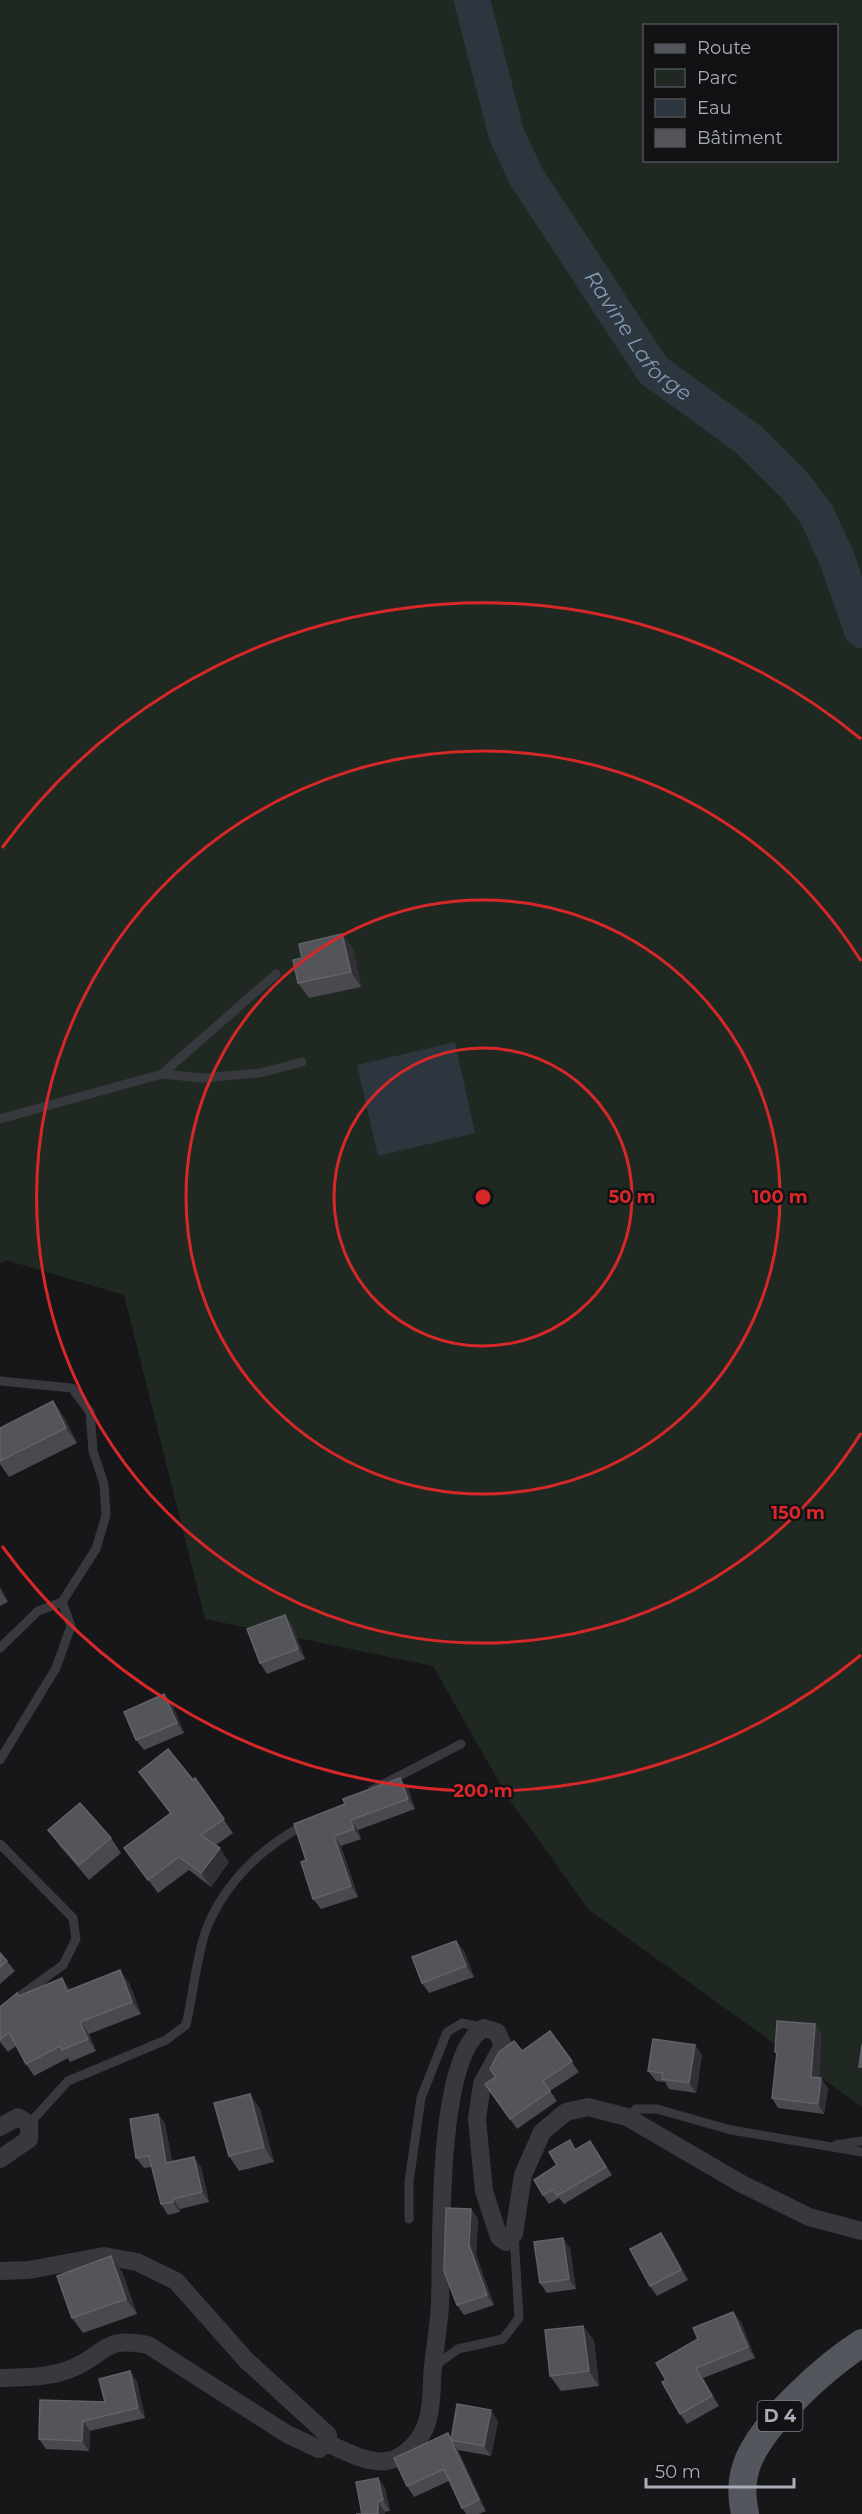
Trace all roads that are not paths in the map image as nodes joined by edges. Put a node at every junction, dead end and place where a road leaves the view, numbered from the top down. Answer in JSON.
{"nodes":[{"id":1,"x":276,"y":974,"type":"dead end"},
{"id":2,"x":302,"y":1062,"type":"dead end"},
{"id":3,"x":162,"y":1074,"type":"junction"},
{"id":4,"x":0,"y":1119,"type":"edge"},
{"id":5,"x":0,"y":1381,"type":"edge"},
{"id":6,"x":62,"y":1602,"type":"junction"},
{"id":7,"x":0,"y":1648,"type":"edge"},
{"id":8,"x":461,"y":1744,"type":"dead end"},
{"id":9,"x":0,"y":1760,"type":"edge"},
{"id":10,"x":360,"y":1796,"type":"edge"},
{"id":11,"x":320,"y":1816,"type":"edge"},
{"id":12,"x":0,"y":1844,"type":"edge"},
{"id":13,"x":0,"y":2018,"type":"edge"},
{"id":14,"x":484,"y":2028,"type":"junction"},
{"id":15,"x":627,"y":2117,"type":"junction"},
{"id":16,"x":29,"y":2124,"type":"junction"},
{"id":17,"x":0,"y":2127,"type":"edge"},
{"id":18,"x":862,"y":2141,"type":"edge"},
{"id":19,"x":828,"y":2147,"type":"junction"},
{"id":20,"x":862,"y":2152,"type":"edge"},
{"id":21,"x":0,"y":2159,"type":"edge"},
{"id":22,"x":410,"y":2218,"type":"dead end"},
{"id":23,"x":862,"y":2231,"type":"edge"},
{"id":24,"x":514,"y":2234,"type":"junction"},
{"id":25,"x":0,"y":2271,"type":"edge"},
{"id":26,"x":862,"y":2343,"type":"edge"},
{"id":27,"x":433,"y":2367,"type":"junction"},
{"id":28,"x":0,"y":2378,"type":"edge"},
{"id":29,"x":327,"y":2444,"type":"junction"},
{"id":30,"x":745,"y":2514,"type":"edge"}],
"edges":[{"from":1,"to":3,"type":"lane"},
{"from":2,"to":3,"type":"lane"},
{"from":3,"to":4,"type":"lane"},
{"from":5,"to":6,"type":"lane"},
{"from":6,"to":7,"type":"lane"},
{"from":6,"to":9,"type":"lane"},
{"from":8,"to":10,"type":"lane"},
{"from":11,"to":16,"type":"lane"},
{"from":12,"to":13,"type":"lane"},
{"from":14,"to":22,"type":"lane"},
{"from":14,"to":24,"type":"street"},
{"from":14,"to":27,"type":"street"},
{"from":15,"to":19,"type":"lane"},
{"from":15,"to":23,"type":"street"},
{"from":15,"to":24,"type":"street"},
{"from":16,"to":17,"type":"street"},
{"from":16,"to":21,"type":"street"},
{"from":18,"to":19,"type":"lane"},
{"from":19,"to":20,"type":"lane"},
{"from":24,"to":27,"type":"lane"},
{"from":25,"to":29,"type":"street"},
{"from":26,"to":30,"type":"main road","number":"D 4"},
{"from":27,"to":29,"type":"street"},
{"from":28,"to":29,"type":"street"}]}
